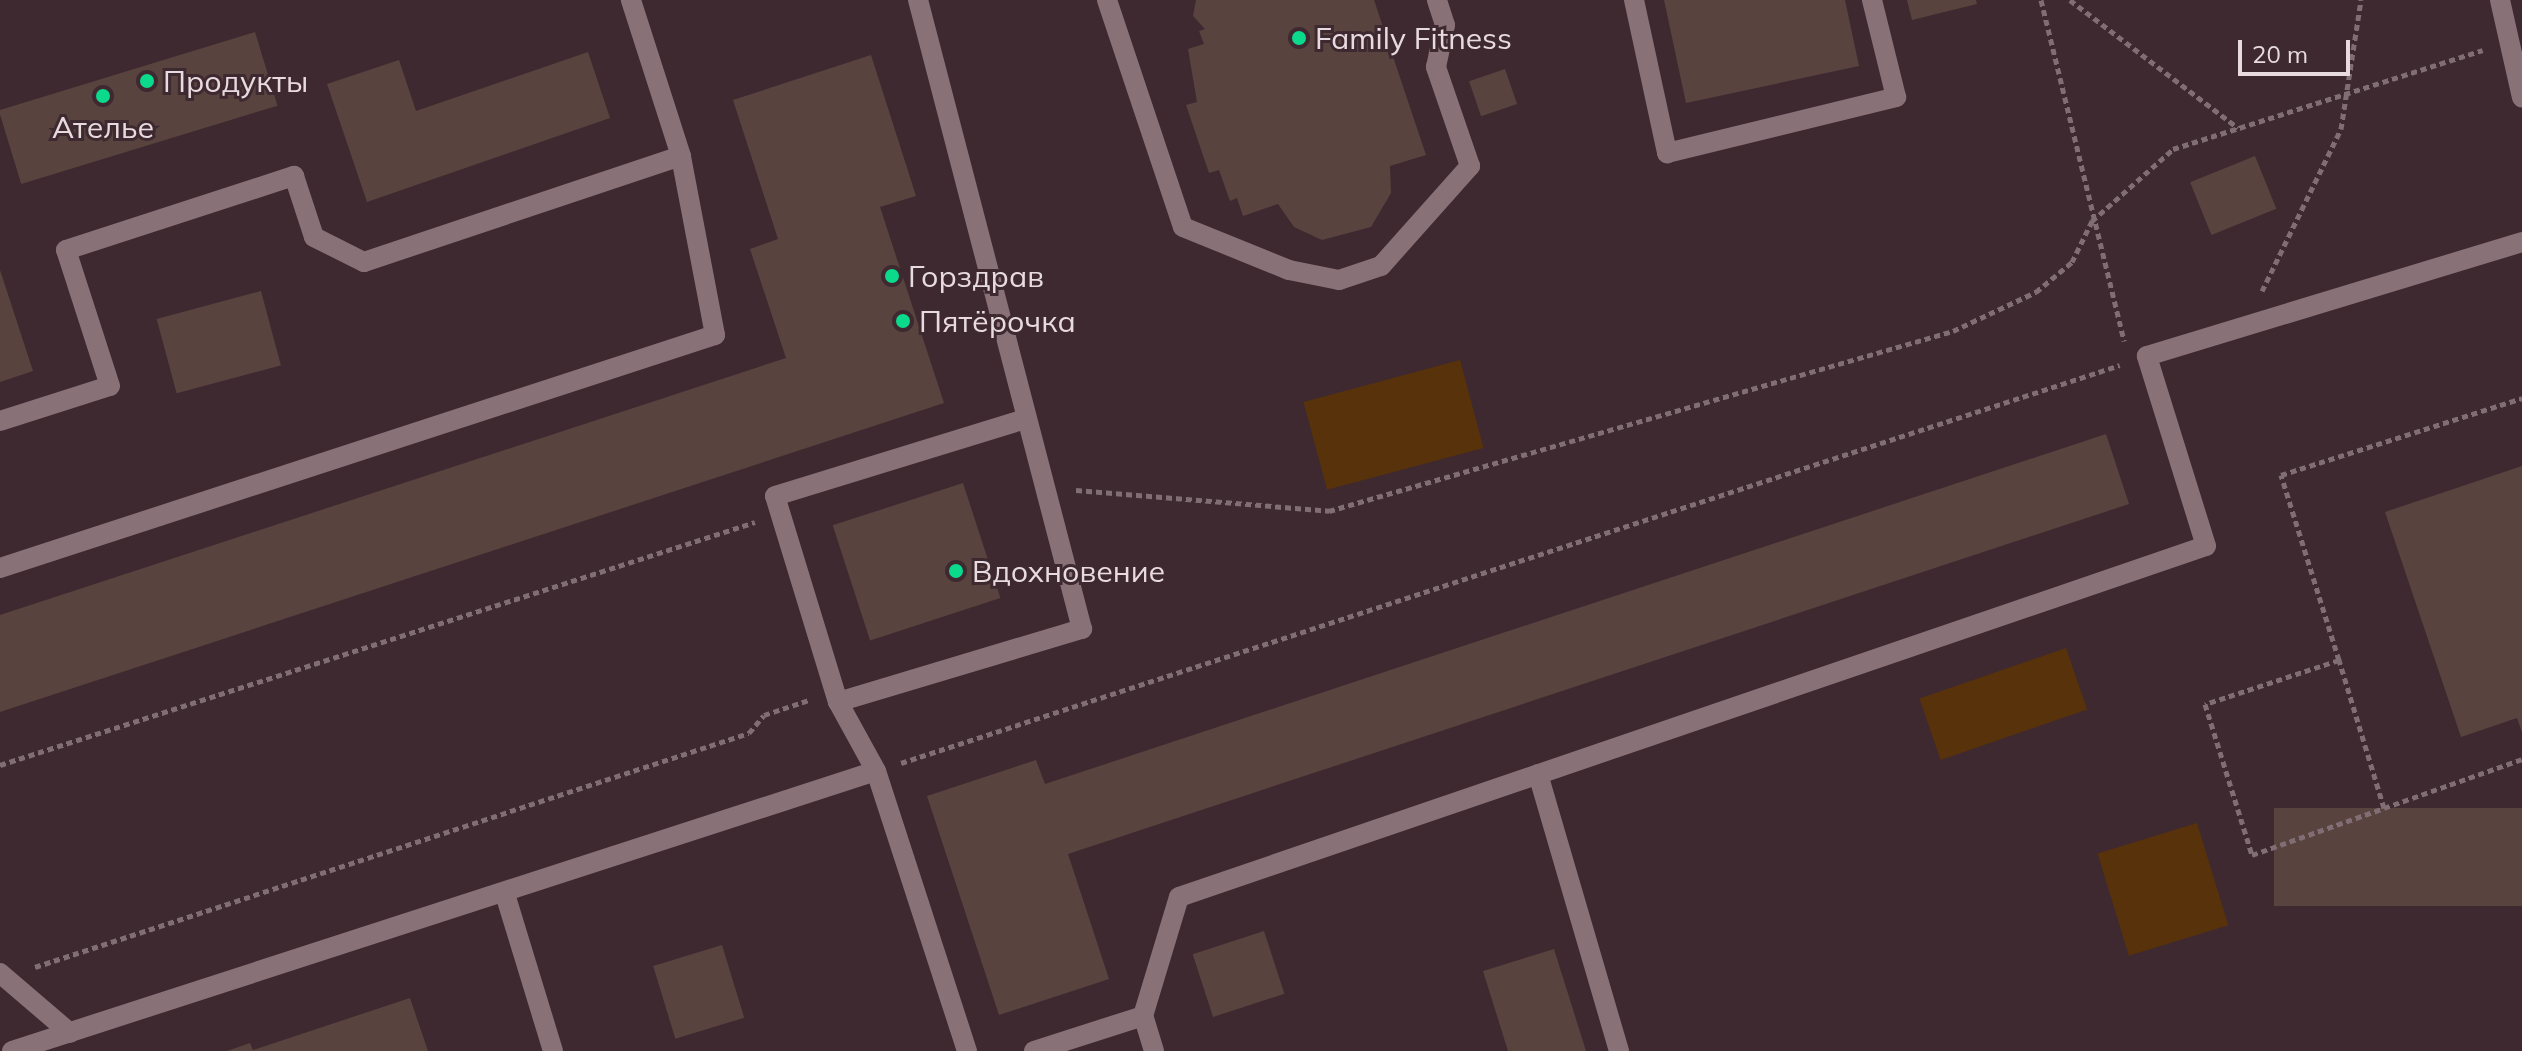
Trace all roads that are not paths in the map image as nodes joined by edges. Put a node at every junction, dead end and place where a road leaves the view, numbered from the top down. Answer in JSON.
{"nodes":[{"id":1,"x":631,"y":0,"type":"edge"},
{"id":2,"x":918,"y":0,"type":"edge"},
{"id":3,"x":1107,"y":0,"type":"edge"},
{"id":4,"x":1437,"y":0,"type":"edge"},
{"id":5,"x":1634,"y":0,"type":"edge"},
{"id":6,"x":1872,"y":0,"type":"edge"},
{"id":7,"x":2500,"y":0,"type":"edge"},
{"id":8,"x":2522,"y":98,"type":"edge"},
{"id":9,"x":681,"y":156,"type":"junction"},
{"id":10,"x":2522,"y":242,"type":"edge"},
{"id":11,"x":1026,"y":419,"type":"junction"},
{"id":12,"x":0,"y":421,"type":"edge"},
{"id":13,"x":0,"y":568,"type":"edge"},
{"id":14,"x":837,"y":697,"type":"junction"},
{"id":15,"x":876,"y":771,"type":"junction"},
{"id":16,"x":1538,"y":774,"type":"junction"},
{"id":17,"x":505,"y":894,"type":"junction"},
{"id":18,"x":3,"y":975,"type":"edge"},
{"id":19,"x":1143,"y":1016,"type":"junction"},
{"id":20,"x":70,"y":1033,"type":"junction"},
{"id":21,"x":12,"y":1051,"type":"edge"},
{"id":22,"x":553,"y":1051,"type":"edge"},
{"id":23,"x":967,"y":1051,"type":"edge"},
{"id":24,"x":1034,"y":1051,"type":"edge"},
{"id":25,"x":1154,"y":1051,"type":"edge"},
{"id":26,"x":1619,"y":1051,"type":"edge"}],
"edges":[{"from":1,"to":9,"type":"lane"},
{"from":2,"to":11,"type":"lane"},
{"from":3,"to":4,"type":"lane"},
{"from":5,"to":6,"type":"lane"},
{"from":7,"to":8,"type":"lane"},
{"from":9,"to":12,"type":"lane"},
{"from":9,"to":13,"type":"lane"},
{"from":10,"to":16,"type":"lane"},
{"from":11,"to":14,"type":"lane"},
{"from":11,"to":14,"type":"lane"},
{"from":14,"to":15,"type":"lane"},
{"from":15,"to":17,"type":"lane"},
{"from":15,"to":23,"type":"lane"},
{"from":16,"to":19,"type":"lane"},
{"from":16,"to":26,"type":"lane"},
{"from":17,"to":20,"type":"lane"},
{"from":17,"to":22,"type":"lane"},
{"from":18,"to":20,"type":"lane"},
{"from":19,"to":24,"type":"lane"},
{"from":19,"to":25,"type":"lane"},
{"from":20,"to":21,"type":"lane"}]}
